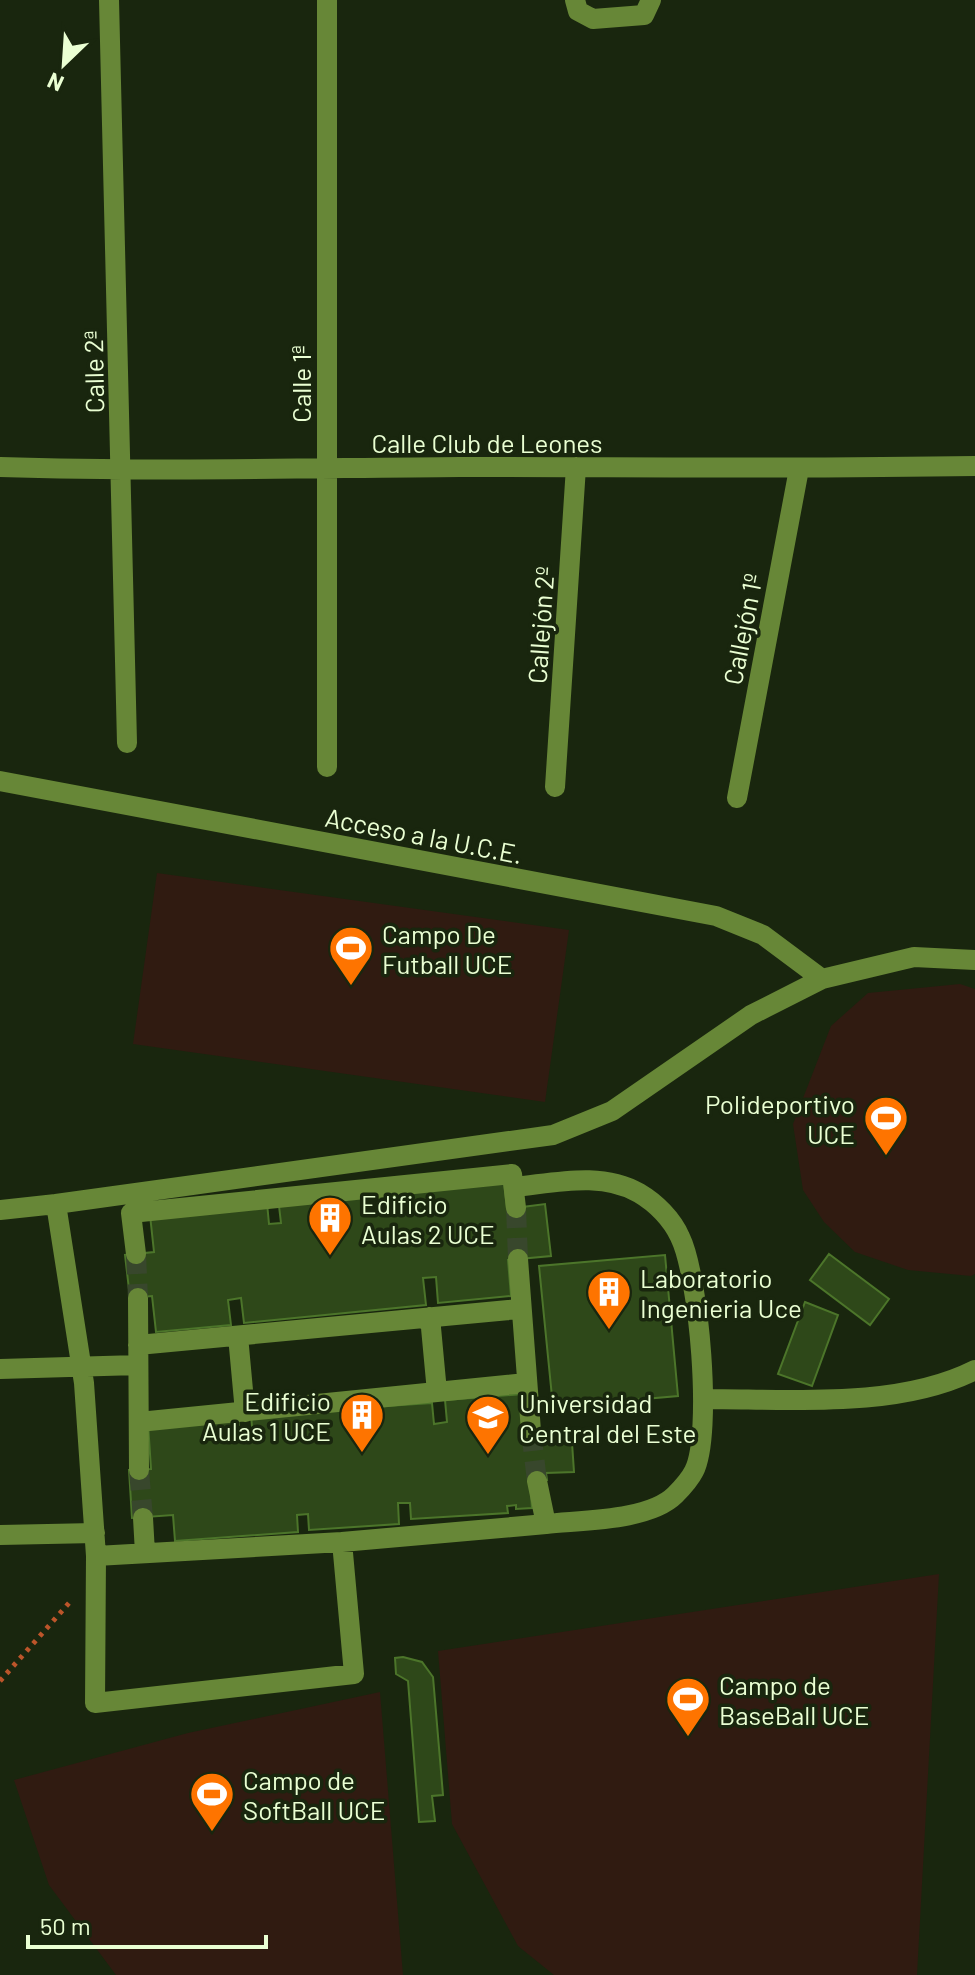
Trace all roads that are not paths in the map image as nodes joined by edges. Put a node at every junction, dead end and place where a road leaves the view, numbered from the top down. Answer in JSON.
{"nodes":[{"id":1,"x":109,"y":0,"type":"edge"},
{"id":2,"x":327,"y":0,"type":"edge"},
{"id":3,"x":575,"y":0,"type":"edge"},
{"id":4,"x":651,"y":0,"type":"edge"},
{"id":5,"x":975,"y":466,"type":"edge"},
{"id":6,"x":0,"y":467,"type":"edge"},
{"id":7,"x":576,"y":467,"type":"junction"},
{"id":8,"x":326,"y":468,"type":"junction"},
{"id":9,"x":799,"y":469,"type":"junction"},
{"id":10,"x":121,"y":471,"type":"junction"},
{"id":11,"x":127,"y":743,"type":"dead end"},
{"id":12,"x":327,"y":767,"type":"dead end"},
{"id":13,"x":0,"y":781,"type":"edge"},
{"id":14,"x":555,"y":787,"type":"dead end"},
{"id":15,"x":737,"y":798,"type":"dead end"},
{"id":16,"x":975,"y":960,"type":"edge"},
{"id":17,"x":822,"y":979,"type":"junction"},
{"id":18,"x":128,"y":1203,"type":"junction"},
{"id":19,"x":56,"y":1204,"type":"junction"},
{"id":20,"x":7,"y":1208,"type":"edge"},
{"id":21,"x":60,"y":1231,"type":"junction"},
{"id":22,"x":136,"y":1254,"type":"tunnel mouth"},
{"id":23,"x":518,"y":1259,"type":"tunnel mouth"},
{"id":24,"x":138,"y":1298,"type":"tunnel mouth"},
{"id":25,"x":519,"y":1309,"type":"junction"},
{"id":26,"x":429,"y":1319,"type":"junction"},
{"id":27,"x":238,"y":1336,"type":"junction"},
{"id":28,"x":138,"y":1355,"type":"junction"},
{"id":29,"x":0,"y":1369,"type":"edge"},
{"id":30,"x":975,"y":1370,"type":"edge"},
{"id":31,"x":82,"y":1374,"type":"junction"},
{"id":32,"x":526,"y":1383,"type":"junction"},
{"id":33,"x":437,"y":1392,"type":"junction"},
{"id":34,"x":705,"y":1399,"type":"junction"},
{"id":35,"x":245,"y":1412,"type":"junction"},
{"id":36,"x":139,"y":1422,"type":"junction"},
{"id":37,"x":531,"y":1431,"type":"tunnel mouth"},
{"id":38,"x":139,"y":1470,"type":"tunnel mouth"},
{"id":39,"x":537,"y":1481,"type":"tunnel mouth"},
{"id":40,"x":143,"y":1518,"type":"tunnel mouth"},
{"id":41,"x":546,"y":1524,"type":"junction"},
{"id":42,"x":95,"y":1533,"type":"junction"},
{"id":43,"x":0,"y":1535,"type":"edge"},
{"id":44,"x":342,"y":1542,"type":"junction"},
{"id":45,"x":145,"y":1553,"type":"junction"},
{"id":46,"x":96,"y":1564,"type":"junction"}],
"edges":[{"from":1,"to":10,"type":"street","name":"Calle 2ª"},
{"from":2,"to":8,"type":"street","name":"Calle 1ª"},
{"from":3,"to":4,"type":"street"},
{"from":5,"to":9,"type":"street","name":"Calle Club de Leones"},
{"from":6,"to":10,"type":"street","name":"Calle Club de Leones"},
{"from":7,"to":8,"type":"street","name":"Calle Club de Leones"},
{"from":7,"to":9,"type":"street","name":"Calle Club de Leones"},
{"from":7,"to":14,"type":"street","name":"Callejón 2º"},
{"from":8,"to":10,"type":"street","name":"Calle Club de Leones"},
{"from":8,"to":12,"type":"street","name":"Calle 1ª"},
{"from":9,"to":15,"type":"street","name":"Callejón 1º"},
{"from":10,"to":11,"type":"street","name":"Calle 2ª"},
{"from":13,"to":17,"type":"street","name":"Acceso a la U.C.E."},
{"from":16,"to":17,"type":"street"},
{"from":17,"to":18,"type":"street"},
{"from":18,"to":19,"type":"street"},
{"from":18,"to":22,"type":"street"},
{"from":18,"to":34,"type":"street"},
{"from":19,"to":20,"type":"street"},
{"from":19,"to":21,"type":"street"},
{"from":20,"to":21,"type":"street"},
{"from":21,"to":31,"type":"street"},
{"from":23,"to":25,"type":"street"},
{"from":24,"to":28,"type":"street"},
{"from":25,"to":26,"type":"street"},
{"from":25,"to":32,"type":"street"},
{"from":26,"to":27,"type":"street"},
{"from":26,"to":33,"type":"street"},
{"from":27,"to":28,"type":"street"},
{"from":27,"to":35,"type":"street"},
{"from":28,"to":31,"type":"street"},
{"from":28,"to":36,"type":"street"},
{"from":29,"to":31,"type":"street"},
{"from":30,"to":34,"type":"street"},
{"from":31,"to":42,"type":"street"},
{"from":32,"to":33,"type":"street"},
{"from":32,"to":37,"type":"street"},
{"from":33,"to":35,"type":"street"},
{"from":34,"to":41,"type":"street"},
{"from":35,"to":36,"type":"street"},
{"from":36,"to":38,"type":"street"},
{"from":39,"to":41,"type":"street"},
{"from":40,"to":45,"type":"street"},
{"from":41,"to":44,"type":"street"},
{"from":42,"to":43,"type":"street"},
{"from":42,"to":46,"type":"street"},
{"from":44,"to":45,"type":"street"},
{"from":44,"to":46,"type":"street"},
{"from":45,"to":46,"type":"street"}]}
